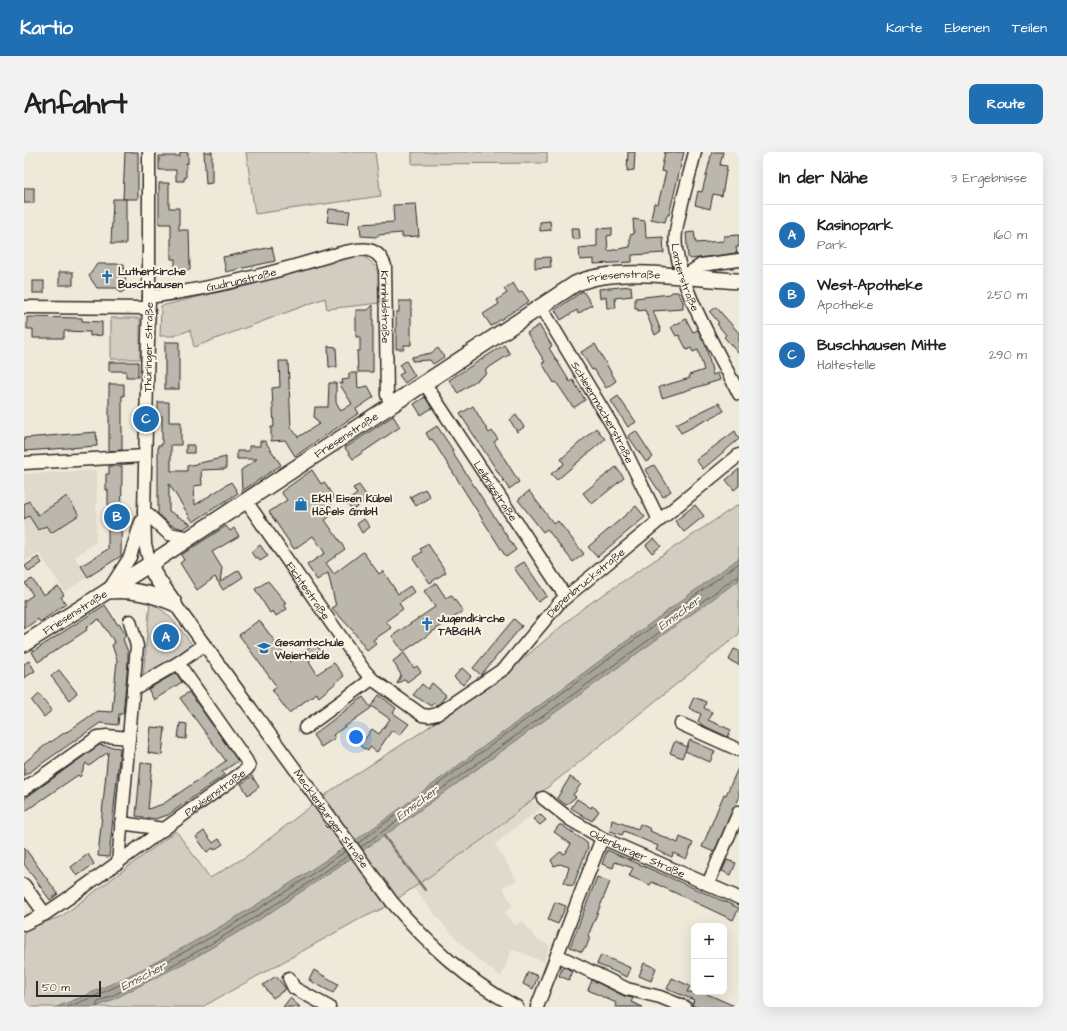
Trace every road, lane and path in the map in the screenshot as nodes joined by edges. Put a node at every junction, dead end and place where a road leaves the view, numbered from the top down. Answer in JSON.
{"nodes":[{"id":1,"x":149,"y":152,"type":"edge"},
{"id":2,"x":695,"y":152,"type":"edge"},
{"id":3,"x":335,"y":254,"type":"joint"},
{"id":4,"x":739,"y":260,"type":"edge"},
{"id":5,"x":683,"y":277,"type":"junction"},
{"id":6,"x":739,"y":281,"type":"edge"},
{"id":7,"x":148,"y":303,"type":"junction"},
{"id":8,"x":541,"y":307,"type":"junction"},
{"id":9,"x":24,"y":308,"type":"edge"},
{"id":10,"x":425,"y":384,"type":"junction"},
{"id":11,"x":739,"y":394,"type":"edge"},
{"id":12,"x":391,"y":405,"type":"junction"},
{"id":13,"x":739,"y":455,"type":"edge"},
{"id":14,"x":144,"y":456,"type":"junction"},
{"id":15,"x":24,"y":463,"type":"edge"},
{"id":16,"x":246,"y":501,"type":"junction"},
{"id":17,"x":144,"y":511,"type":"junction"},
{"id":18,"x":660,"y":520,"type":"junction"},
{"id":19,"x":190,"y":538,"type":"junction"},
{"id":20,"x":150,"y":564,"type":"junction"},
{"id":21,"x":107,"y":591,"type":"junction"},
{"id":22,"x":566,"y":597,"type":"junction"},
{"id":23,"x":174,"y":603,"type":"junction"},
{"id":24,"x":130,"y":621,"type":"dead end"},
{"id":25,"x":24,"y":644,"type":"edge"},
{"id":26,"x":204,"y":645,"type":"junction"},
{"id":27,"x":178,"y":663,"type":"junction"},
{"id":28,"x":372,"y":679,"type":"junction"},
{"id":29,"x":133,"y":689,"type":"junction"},
{"id":30,"x":437,"y":714,"type":"joint"},
{"id":31,"x":681,"y":724,"type":"dead end"},
{"id":32,"x":306,"y":728,"type":"dead end"},
{"id":33,"x":129,"y":738,"type":"junction"},
{"id":34,"x":739,"y":750,"type":"edge"},
{"id":35,"x":24,"y":789,"type":"edge"},
{"id":36,"x":543,"y":798,"type":"dead end"},
{"id":37,"x":739,"y":812,"type":"edge"},
{"id":38,"x":122,"y":823,"type":"junction"},
{"id":39,"x":164,"y":829,"type":"junction"},
{"id":40,"x":602,"y":838,"type":"junction"},
{"id":41,"x":118,"y":863,"type":"junction"},
{"id":42,"x":708,"y":884,"type":"junction"},
{"id":43,"x":24,"y":885,"type":"edge"},
{"id":44,"x":739,"y":898,"type":"edge"},
{"id":45,"x":46,"y":914,"type":"junction"},
{"id":46,"x":24,"y":924,"type":"edge"},
{"id":47,"x":558,"y":955,"type":"junction"},
{"id":48,"x":289,"y":978,"type":"dead end"},
{"id":49,"x":328,"y":1007,"type":"edge"},
{"id":50,"x":517,"y":1007,"type":"edge"},
{"id":51,"x":537,"y":1007,"type":"edge"},
{"id":52,"x":685,"y":1007,"type":"edge"}],
"edges":[{"from":1,"to":7,"type":"street","name":"Thüringer Straße"},
{"from":2,"to":5,"type":"street","name":"Lanterstraße"},
{"from":3,"to":7,"type":"street","name":"Gudrunstraße"},
{"from":3,"to":12,"type":"street","name":"Krimhildstraße"},
{"from":4,"to":5,"type":"street"},
{"from":5,"to":6,"type":"main road","name":"Friesenstraße"},
{"from":5,"to":8,"type":"main road","name":"Friesenstraße"},
{"from":5,"to":11,"type":"street","name":"Lanterstraße"},
{"from":7,"to":9,"type":"street","name":"Gudrunstraße"},
{"from":7,"to":14,"type":"street","name":"Thüringer Straße"},
{"from":8,"to":10,"type":"main road","name":"Friesenstraße"},
{"from":8,"to":18,"type":"street","name":"Schleiermacherstraße"},
{"from":10,"to":12,"type":"main road","name":"Friesenstraße"},
{"from":10,"to":22,"type":"street","name":"Leibnizstraße"},
{"from":12,"to":16,"type":"main road","name":"Friesenstraße"},
{"from":13,"to":18,"type":"street","name":"Diepenbruckstraße"},
{"from":14,"to":15,"type":"street"},
{"from":14,"to":17,"type":"street","name":"Thüringer Straße"},
{"from":16,"to":19,"type":"main road","name":"Friesenstraße"},
{"from":16,"to":28,"type":"street","name":"Fichtestraße"},
{"from":17,"to":19,"type":"street"},
{"from":17,"to":20,"type":"street","name":"Thüringer Straße"},
{"from":17,"to":21,"type":"street"},
{"from":18,"to":22,"type":"street","name":"Diepenbruckstraße"},
{"from":19,"to":20,"type":"main road","name":"Friesenstraße"},
{"from":20,"to":21,"type":"main road","name":"Friesenstraße"},
{"from":20,"to":23,"type":"main road","name":"Mecklenburger Straße"},
{"from":21,"to":23,"type":"main road"},
{"from":21,"to":25,"type":"main road","name":"Friesenstraße"},
{"from":22,"to":30,"type":"street","name":"Diepenbruckstraße"},
{"from":23,"to":26,"type":"street","name":"Mecklenburger Straße"},
{"from":24,"to":29,"type":"street"},
{"from":26,"to":27,"type":"street"},
{"from":26,"to":50,"type":"street","name":"Mecklenburger Straße"},
{"from":27,"to":29,"type":"street"},
{"from":27,"to":39,"type":"street","name":"Paulsenstraße"},
{"from":28,"to":30,"type":"street","name":"Fichtestraße"},
{"from":28,"to":32,"type":"street"},
{"from":29,"to":33,"type":"street"},
{"from":31,"to":34,"type":"street"},
{"from":33,"to":35,"type":"street"},
{"from":33,"to":38,"type":"street"},
{"from":36,"to":40,"type":"street","name":"Oldenburger Straße"},
{"from":37,"to":42,"type":"street"},
{"from":38,"to":39,"type":"street"},
{"from":38,"to":41,"type":"street"},
{"from":39,"to":41,"type":"street","name":"Paulsenstraße"},
{"from":40,"to":42,"type":"street","name":"Oldenburger Straße"},
{"from":40,"to":47,"type":"street"},
{"from":41,"to":45,"type":"street","name":"Paulsenstraße"},
{"from":42,"to":44,"type":"street","name":"Oldenburger Straße"},
{"from":43,"to":45,"type":"street"},
{"from":45,"to":46,"type":"street","name":"Paulsenstraße"},
{"from":47,"to":51,"type":"street"},
{"from":47,"to":52,"type":"street"},
{"from":48,"to":49,"type":"street"}]}
